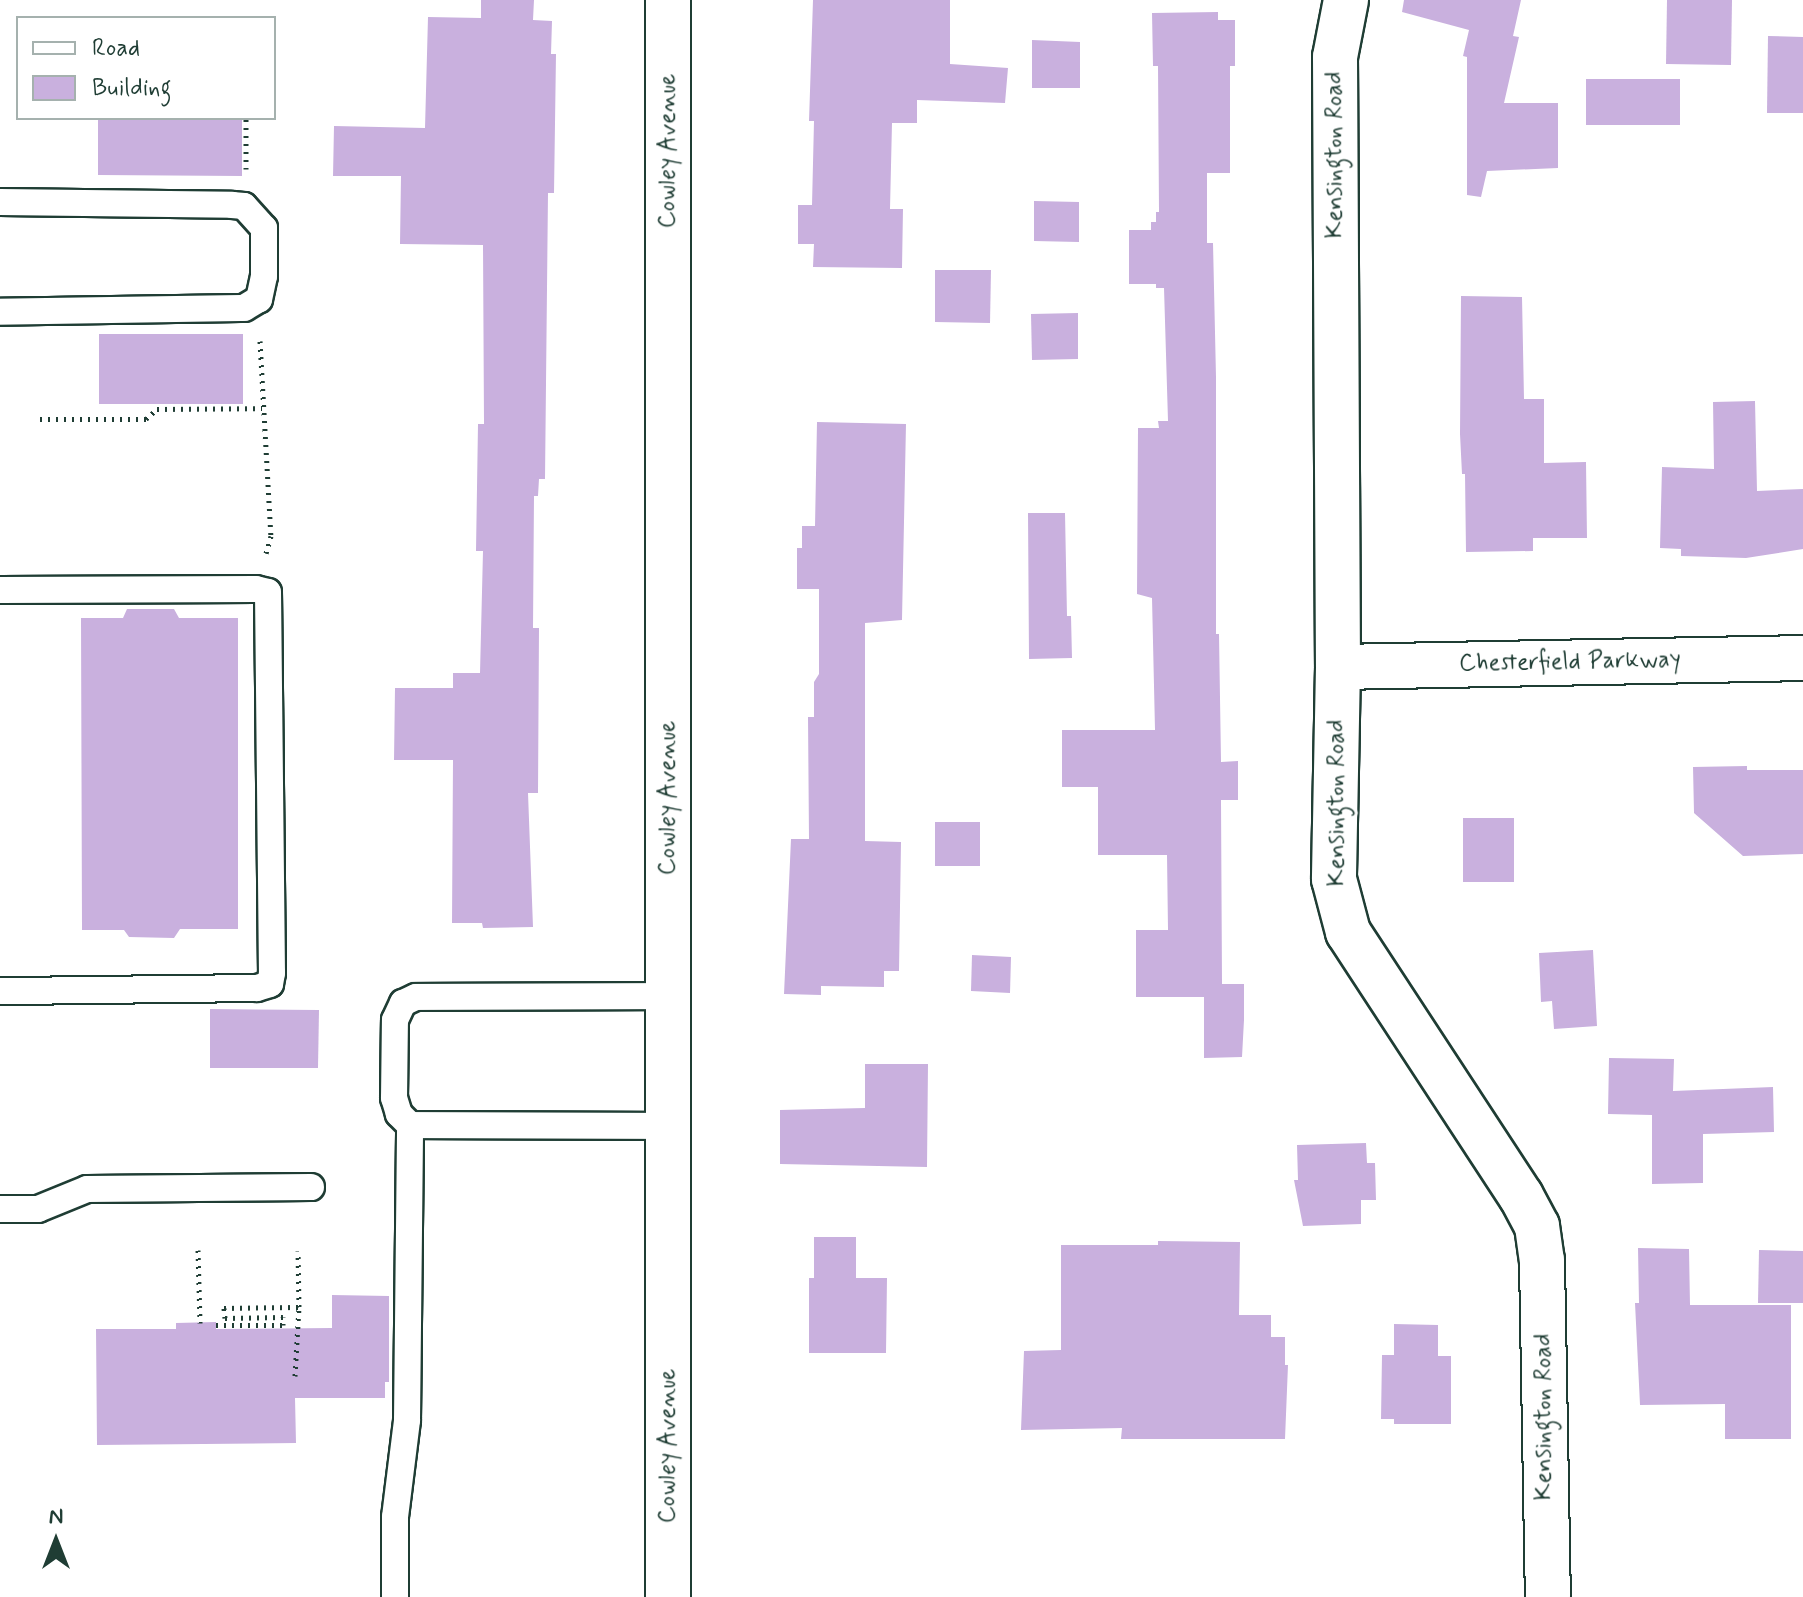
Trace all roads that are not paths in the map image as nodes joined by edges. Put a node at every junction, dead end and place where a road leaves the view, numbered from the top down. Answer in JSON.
{"nodes":[{"id":1,"x":668,"y":0,"type":"edge"},
{"id":2,"x":1346,"y":0,"type":"edge"},
{"id":3,"x":0,"y":202,"type":"edge"},
{"id":4,"x":0,"y":312,"type":"edge"},
{"id":5,"x":0,"y":590,"type":"edge"},
{"id":6,"x":1803,"y":658,"type":"edge"},
{"id":7,"x":1338,"y":667,"type":"junction"},
{"id":8,"x":0,"y":991,"type":"edge"},
{"id":9,"x":668,"y":996,"type":"junction"},
{"id":10,"x":410,"y":1125,"type":"junction"},
{"id":11,"x":668,"y":1126,"type":"junction"},
{"id":12,"x":311,"y":1187,"type":"dead end"},
{"id":13,"x":0,"y":1209,"type":"edge"},
{"id":14,"x":395,"y":1597,"type":"edge"},
{"id":15,"x":668,"y":1597,"type":"edge"},
{"id":16,"x":1548,"y":1597,"type":"edge"}],
"edges":[{"from":1,"to":9,"type":"street","name":"Cowley Avenue"},
{"from":2,"to":7,"type":"street","name":"Kensington Road"},
{"from":3,"to":4,"type":"lane"},
{"from":5,"to":8,"type":"lane"},
{"from":6,"to":7,"type":"street","name":"Chesterfield Parkway"},
{"from":7,"to":16,"type":"street","name":"Kensington Road"},
{"from":9,"to":10,"type":"lane"},
{"from":9,"to":11,"type":"street","name":"Cowley Avenue"},
{"from":10,"to":11,"type":"lane"},
{"from":10,"to":14,"type":"lane"},
{"from":11,"to":15,"type":"street","name":"Cowley Avenue"},
{"from":12,"to":13,"type":"lane"}]}
